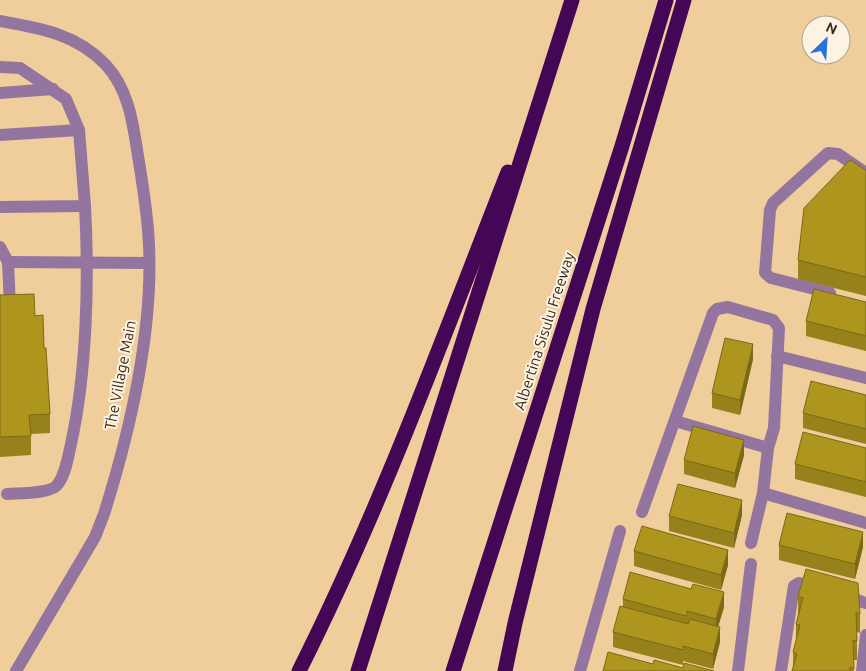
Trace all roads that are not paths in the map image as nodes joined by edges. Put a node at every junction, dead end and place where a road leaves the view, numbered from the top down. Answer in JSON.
{"nodes":[{"id":1,"x":572,"y":0,"type":"edge"},
{"id":2,"x":666,"y":0,"type":"edge"},
{"id":3,"x":684,"y":0,"type":"edge"},
{"id":4,"x":0,"y":21,"type":"edge"},
{"id":5,"x":559,"y":42,"type":"junction"},
{"id":6,"x":0,"y":67,"type":"edge"},
{"id":7,"x":53,"y":89,"type":"junction"},
{"id":8,"x":0,"y":93,"type":"edge"},
{"id":9,"x":79,"y":130,"type":"junction"},
{"id":10,"x":0,"y":135,"type":"edge"},
{"id":11,"x":866,"y":173,"type":"edge"},
{"id":12,"x":85,"y":206,"type":"junction"},
{"id":13,"x":0,"y":207,"type":"edge"},
{"id":14,"x":0,"y":246,"type":"edge"},
{"id":15,"x":8,"y":262,"type":"junction"},
{"id":16,"x":88,"y":263,"type":"junction"},
{"id":17,"x":149,"y":263,"type":"junction"},
{"id":18,"x":847,"y":298,"type":"edge"},
{"id":19,"x":10,"y":306,"type":"edge"},
{"id":20,"x":777,"y":356,"type":"junction"},
{"id":21,"x":866,"y":378,"type":"edge"},
{"id":22,"x":675,"y":421,"type":"junction"},
{"id":23,"x":768,"y":448,"type":"junction"},
{"id":24,"x":762,"y":493,"type":"junction"},
{"id":25,"x":7,"y":494,"type":"dead end"},
{"id":26,"x":642,"y":512,"type":"dead end"},
{"id":27,"x":866,"y":524,"type":"edge"},
{"id":28,"x":620,"y":531,"type":"dead end"},
{"id":29,"x":751,"y":543,"type":"dead end"},
{"id":30,"x":751,"y":564,"type":"dead end"},
{"id":31,"x":866,"y":602,"type":"edge"},
{"id":32,"x":866,"y":635,"type":"edge"},
{"id":33,"x":16,"y":671,"type":"edge"},
{"id":34,"x":299,"y":671,"type":"edge"},
{"id":35,"x":358,"y":671,"type":"edge"},
{"id":36,"x":453,"y":671,"type":"edge"},
{"id":37,"x":505,"y":671,"type":"edge"},
{"id":38,"x":580,"y":671,"type":"edge"},
{"id":39,"x":738,"y":671,"type":"edge"},
{"id":40,"x":781,"y":671,"type":"edge"},
{"id":41,"x":862,"y":671,"type":"edge"}],
"edges":[{"from":1,"to":5,"type":"highway"},
{"from":2,"to":36,"type":"highway","name":"Albertina Sisulu Freeway"},
{"from":3,"to":37,"type":"highway"},
{"from":4,"to":17,"type":"lane","name":"The Village Main"},
{"from":5,"to":34,"type":"highway"},
{"from":5,"to":35,"type":"highway"},
{"from":6,"to":7,"type":"lane"},
{"from":7,"to":8,"type":"lane"},
{"from":7,"to":9,"type":"lane"},
{"from":9,"to":10,"type":"lane"},
{"from":9,"to":12,"type":"lane"},
{"from":11,"to":18,"type":"lane"},
{"from":12,"to":13,"type":"lane"},
{"from":12,"to":16,"type":"lane"},
{"from":14,"to":15,"type":"lane"},
{"from":15,"to":16,"type":"lane"},
{"from":15,"to":19,"type":"lane"},
{"from":16,"to":17,"type":"lane"},
{"from":16,"to":25,"type":"lane"},
{"from":17,"to":33,"type":"lane","name":"The Village Main"},
{"from":20,"to":21,"type":"lane"},
{"from":20,"to":22,"type":"lane"},
{"from":20,"to":23,"type":"lane"},
{"from":22,"to":23,"type":"lane"},
{"from":22,"to":26,"type":"lane"},
{"from":23,"to":24,"type":"lane"},
{"from":24,"to":27,"type":"lane"},
{"from":24,"to":29,"type":"lane"},
{"from":28,"to":38,"type":"lane"},
{"from":30,"to":39,"type":"lane"},
{"from":31,"to":40,"type":"lane"},
{"from":32,"to":41,"type":"lane"}]}
